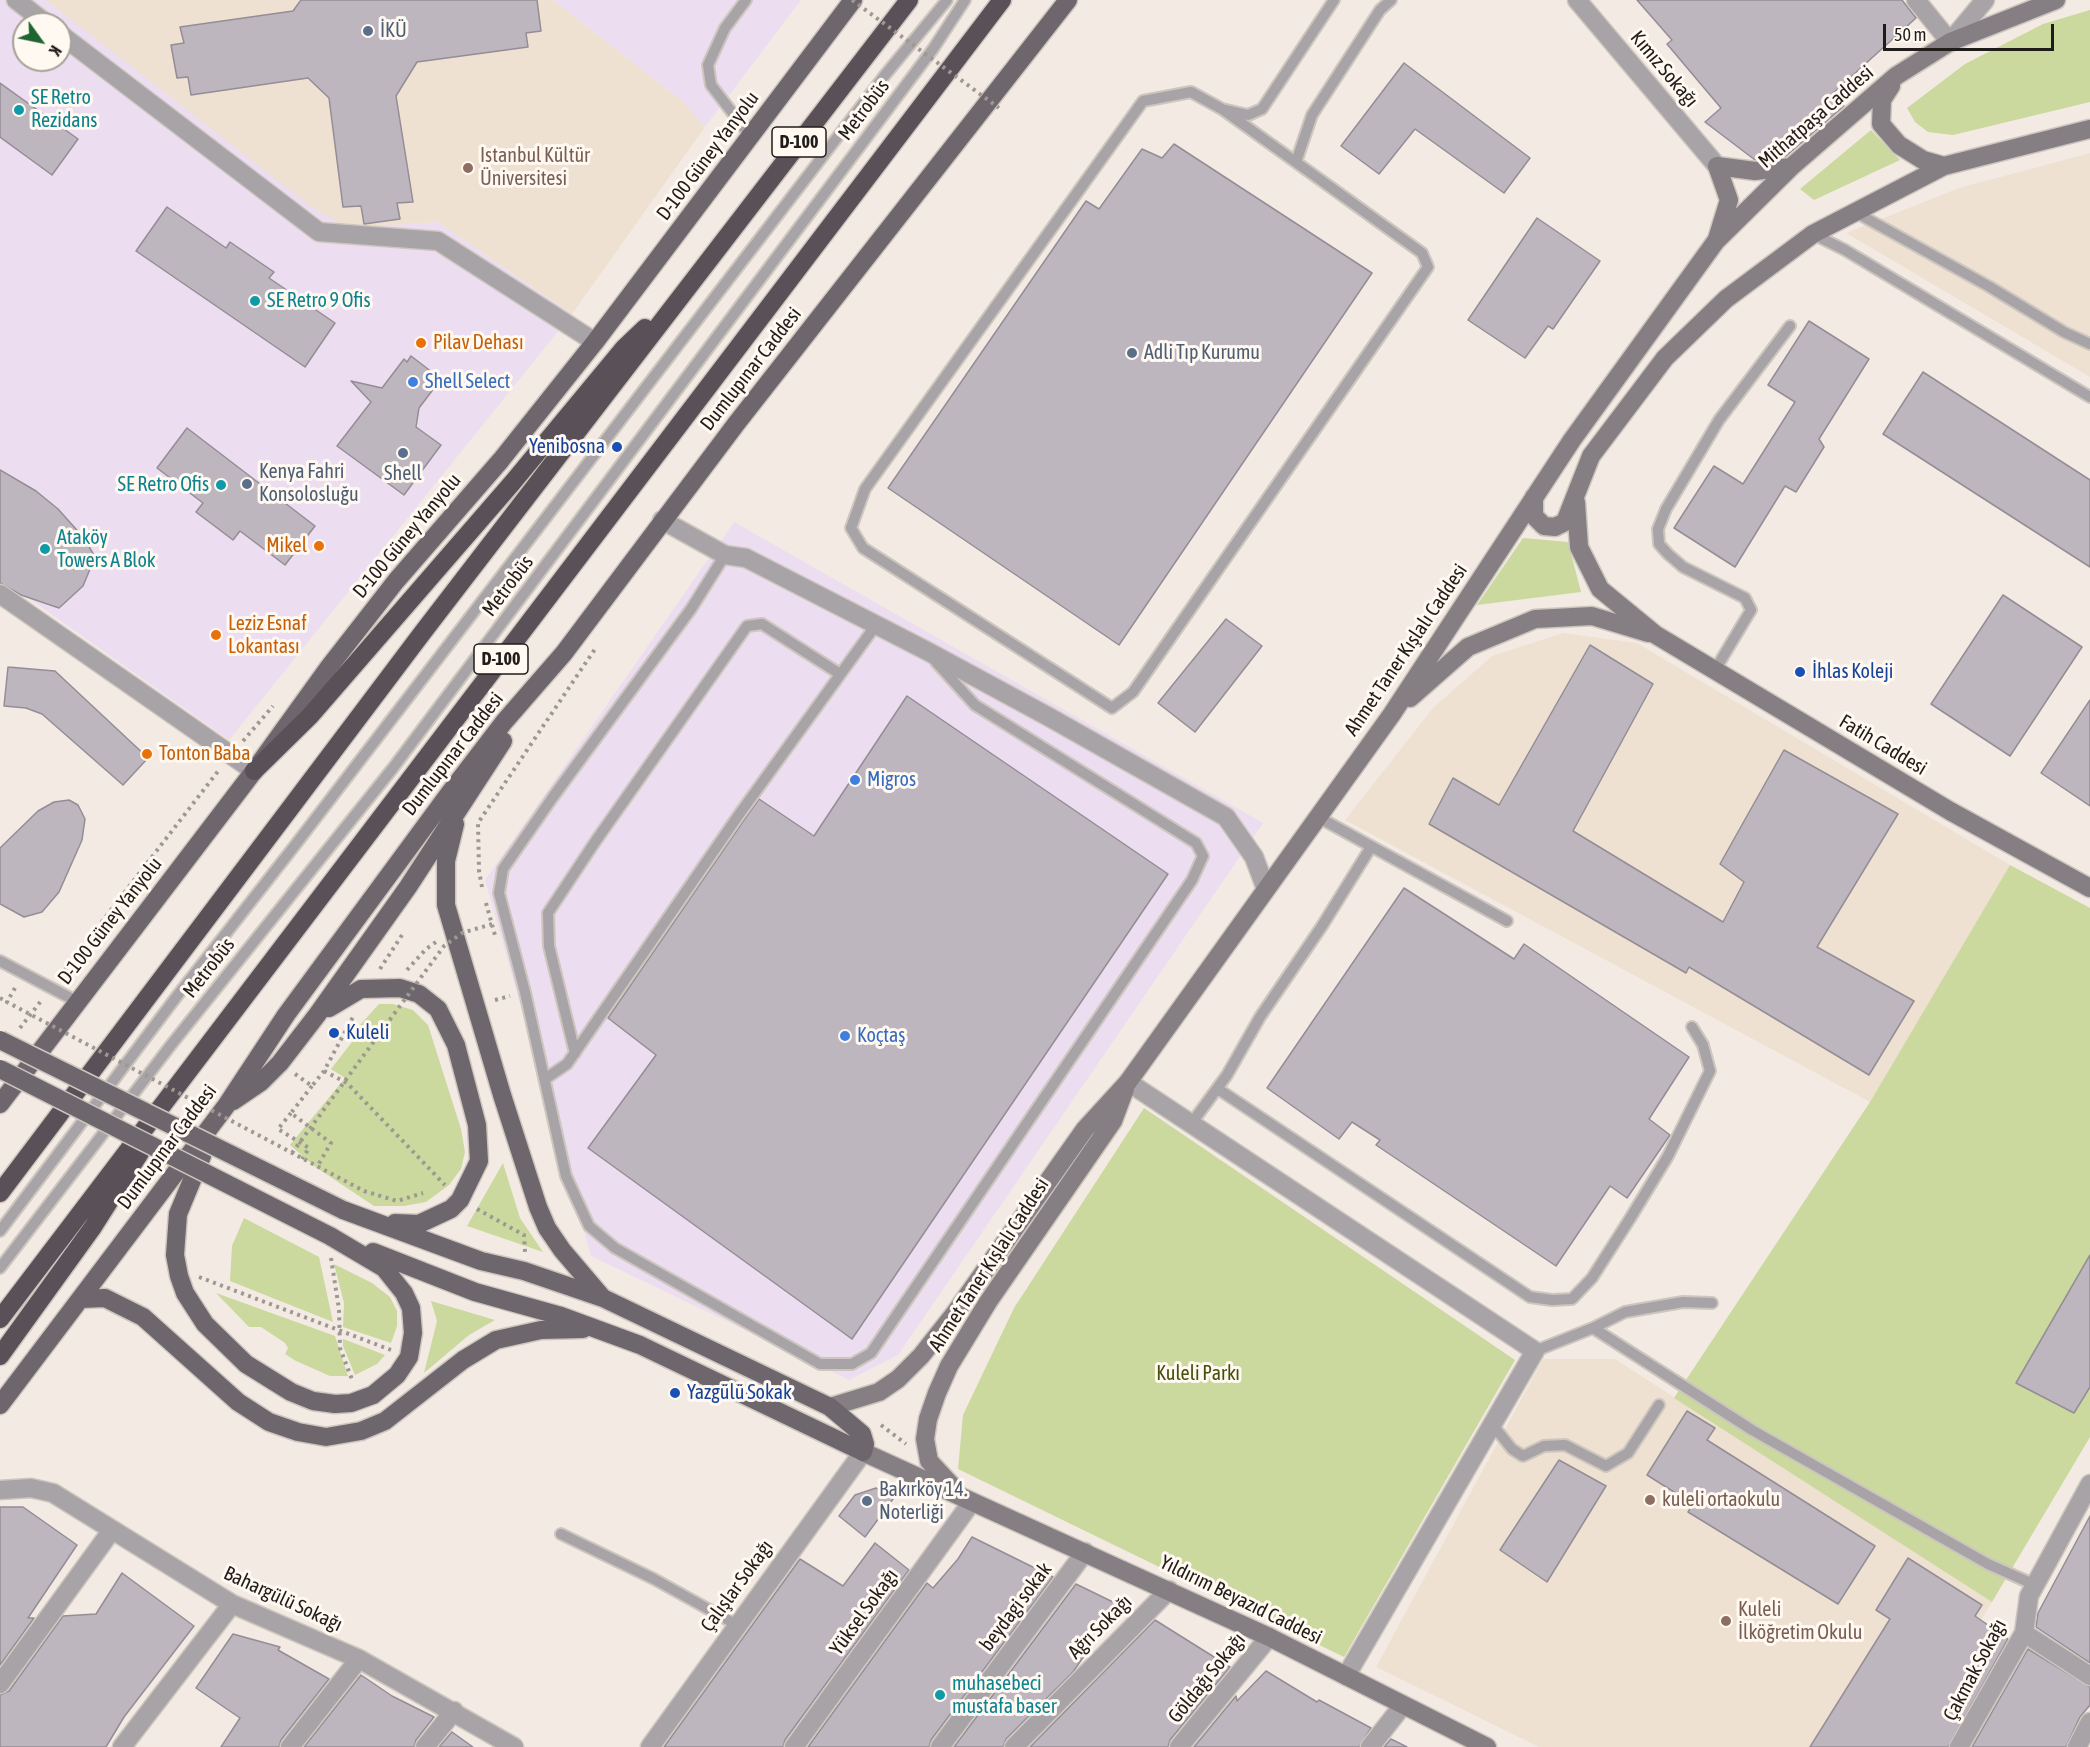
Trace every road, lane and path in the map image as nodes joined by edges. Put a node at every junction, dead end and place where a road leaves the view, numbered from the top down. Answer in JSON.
{"nodes":[{"id":1,"x":16,"y":0,"type":"edge"},
{"id":2,"x":746,"y":0,"type":"edge"},
{"id":3,"x":852,"y":0,"type":"edge"},
{"id":4,"x":909,"y":0,"type":"edge"},
{"id":5,"x":947,"y":0,"type":"edge"},
{"id":6,"x":965,"y":0,"type":"edge"},
{"id":7,"x":1002,"y":0,"type":"edge"},
{"id":8,"x":1068,"y":0,"type":"edge"},
{"id":9,"x":1334,"y":0,"type":"edge"},
{"id":10,"x":1391,"y":0,"type":"edge"},
{"id":11,"x":1577,"y":0,"type":"edge"},
{"id":12,"x":1916,"y":0,"type":"edge"},
{"id":13,"x":1985,"y":0,"type":"edge"},
{"id":14,"x":2056,"y":0,"type":"edge"},
{"id":15,"x":32,"y":12,"type":"edge"},
{"id":16,"x":1950,"y":42,"type":"junction"},
{"id":17,"x":72,"y":43,"type":"edge"},
{"id":18,"x":1896,"y":76,"type":"junction"},
{"id":19,"x":999,"y":108,"type":"dead end"},
{"id":20,"x":1222,"y":109,"type":"junction"},
{"id":21,"x":2090,"y":129,"type":"edge"},
{"id":22,"x":751,"y":136,"type":"junction"},
{"id":23,"x":1296,"y":162,"type":"junction"},
{"id":24,"x":1717,"y":166,"type":"junction"},
{"id":25,"x":1944,"y":166,"type":"junction"},
{"id":26,"x":1791,"y":167,"type":"junction"},
{"id":27,"x":1855,"y":212,"type":"junction"},
{"id":28,"x":1813,"y":234,"type":"junction"},
{"id":29,"x":1716,"y":241,"type":"junction"},
{"id":30,"x":689,"y":285,"type":"junction"},
{"id":31,"x":1790,"y":326,"type":"dead end"},
{"id":32,"x":595,"y":342,"type":"junction"},
{"id":33,"x":2090,"y":344,"type":"edge"},
{"id":34,"x":2090,"y":397,"type":"edge"},
{"id":35,"x":1534,"y":497,"type":"junction"},
{"id":36,"x":1575,"y":497,"type":"junction"},
{"id":37,"x":662,"y":520,"type":"junction"},
{"id":38,"x":725,"y":555,"type":"junction"},
{"id":39,"x":0,"y":594,"type":"edge"},
{"id":40,"x":876,"y":625,"type":"junction"},
{"id":41,"x":1656,"y":635,"type":"junction"},
{"id":42,"x":927,"y":651,"type":"junction"},
{"id":43,"x":564,"y":653,"type":"junction"},
{"id":44,"x":1715,"y":670,"type":"junction"},
{"id":45,"x":840,"y":674,"type":"junction"},
{"id":46,"x":1392,"y":714,"type":"junction"},
{"id":47,"x":231,"y":755,"type":"junction"},
{"id":48,"x":254,"y":771,"type":"junction"},
{"id":49,"x":462,"y":803,"type":"junction"},
{"id":50,"x":1318,"y":817,"type":"junction"},
{"id":51,"x":467,"y":823,"type":"dead end"},
{"id":52,"x":1371,"y":847,"type":"junction"},
{"id":53,"x":479,"y":871,"type":"dead end"},
{"id":54,"x":2090,"y":888,"type":"edge"},
{"id":55,"x":1266,"y":889,"type":"junction"},
{"id":56,"x":486,"y":903,"type":"dead end"},
{"id":57,"x":1507,"y":921,"type":"dead end"},
{"id":58,"x":492,"y":924,"type":"junction"},
{"id":59,"x":452,"y":932,"type":"junction"},
{"id":60,"x":402,"y":934,"type":"dead end"},
{"id":61,"x":496,"y":939,"type":"dead end"},
{"id":62,"x":0,"y":961,"type":"edge"},
{"id":63,"x":15,"y":988,"type":"dead end"},
{"id":64,"x":51,"y":988,"type":"junction"},
{"id":65,"x":400,"y":988,"type":"junction"},
{"id":66,"x":368,"y":989,"type":"junction"},
{"id":67,"x":0,"y":998,"type":"edge"},
{"id":68,"x":76,"y":1001,"type":"junction"},
{"id":69,"x":7,"y":1002,"type":"junction"},
{"id":70,"x":317,"y":1015,"type":"junction"},
{"id":71,"x":1692,"y":1027,"type":"dead end"},
{"id":72,"x":19,"y":1029,"type":"dead end"},
{"id":73,"x":0,"y":1040,"type":"edge"},
{"id":74,"x":575,"y":1053,"type":"junction"},
{"id":75,"x":280,"y":1063,"type":"junction"},
{"id":76,"x":0,"y":1069,"type":"edge"},
{"id":77,"x":324,"y":1071,"type":"junction"},
{"id":78,"x":545,"y":1079,"type":"junction"},
{"id":79,"x":1128,"y":1082,"type":"junction"},
{"id":80,"x":312,"y":1086,"type":"junction"},
{"id":81,"x":1218,"y":1089,"type":"junction"},
{"id":82,"x":171,"y":1098,"type":"junction"},
{"id":83,"x":0,"y":1104,"type":"edge"},
{"id":84,"x":226,"y":1106,"type":"junction"},
{"id":85,"x":291,"y":1113,"type":"junction"},
{"id":86,"x":1191,"y":1124,"type":"junction"},
{"id":87,"x":292,"y":1154,"type":"junction"},
{"id":88,"x":302,"y":1159,"type":"junction"},
{"id":89,"x":317,"y":1167,"type":"junction"},
{"id":90,"x":0,"y":1193,"type":"edge"},
{"id":91,"x":423,"y":1193,"type":"dead end"},
{"id":92,"x":460,"y":1200,"type":"junction"},
{"id":93,"x":343,"y":1210,"type":"junction"},
{"id":94,"x":0,"y":1231,"type":"edge"},
{"id":95,"x":331,"y":1244,"type":"junction"},
{"id":96,"x":514,"y":1248,"type":"dead end"},
{"id":97,"x":525,"y":1251,"type":"dead end"},
{"id":98,"x":0,"y":1268,"type":"edge"},
{"id":99,"x":179,"y":1276,"type":"junction"},
{"id":100,"x":603,"y":1298,"type":"junction"},
{"id":101,"x":81,"y":1299,"type":"junction"},
{"id":102,"x":1712,"y":1303,"type":"dead end"},
{"id":103,"x":0,"y":1319,"type":"edge"},
{"id":104,"x":1593,"y":1328,"type":"junction"},
{"id":105,"x":339,"y":1329,"type":"junction"},
{"id":106,"x":601,"y":1329,"type":"junction"},
{"id":107,"x":1535,"y":1351,"type":"junction"},
{"id":108,"x":0,"y":1356,"type":"edge"},
{"id":109,"x":409,"y":1357,"type":"junction"},
{"id":110,"x":360,"y":1401,"type":"junction"},
{"id":111,"x":0,"y":1404,"type":"edge"},
{"id":112,"x":1659,"y":1405,"type":"dead end"},
{"id":113,"x":830,"y":1407,"type":"junction"},
{"id":114,"x":876,"y":1421,"type":"dead end"},
{"id":115,"x":1492,"y":1424,"type":"junction"},
{"id":116,"x":863,"y":1452,"type":"junction"},
{"id":117,"x":928,"y":1461,"type":"junction"},
{"id":118,"x":2090,"y":1484,"type":"edge"},
{"id":119,"x":0,"y":1490,"type":"edge"},
{"id":120,"x":971,"y":1503,"type":"junction"},
{"id":121,"x":112,"y":1530,"type":"junction"},
{"id":122,"x":561,"y":1534,"type":"dead end"},
{"id":123,"x":1085,"y":1552,"type":"junction"},
{"id":124,"x":2035,"y":1585,"type":"junction"},
{"id":125,"x":1168,"y":1590,"type":"junction"},
{"id":126,"x":232,"y":1604,"type":"junction"},
{"id":127,"x":737,"y":1625,"type":"junction"},
{"id":128,"x":2024,"y":1634,"type":"junction"},
{"id":129,"x":1269,"y":1637,"type":"junction"},
{"id":130,"x":359,"y":1659,"type":"junction"},
{"id":131,"x":1346,"y":1676,"type":"junction"},
{"id":132,"x":2090,"y":1676,"type":"edge"},
{"id":133,"x":0,"y":1684,"type":"edge"},
{"id":134,"x":1403,"y":1705,"type":"junction"},
{"id":135,"x":454,"y":1711,"type":"junction"},
{"id":136,"x":2090,"y":1722,"type":"edge"},
{"id":137,"x":122,"y":1747,"type":"edge"},
{"id":138,"x":290,"y":1747,"type":"edge"},
{"id":139,"x":426,"y":1747,"type":"edge"},
{"id":140,"x":514,"y":1747,"type":"edge"},
{"id":141,"x":650,"y":1747,"type":"edge"},
{"id":142,"x":794,"y":1747,"type":"edge"},
{"id":143,"x":940,"y":1747,"type":"edge"},
{"id":144,"x":1014,"y":1747,"type":"edge"},
{"id":145,"x":1179,"y":1747,"type":"edge"},
{"id":146,"x":1370,"y":1747,"type":"edge"},
{"id":147,"x":1487,"y":1747,"type":"edge"},
{"id":148,"x":1959,"y":1747,"type":"edge"},
{"id":149,"x":2077,"y":1747,"type":"edge"}],
"edges":[{"from":1,"to":15,"type":"street"},
{"from":2,"to":22,"type":"lane"},
{"from":3,"to":19,"type":"path","bridge":true},
{"from":3,"to":22,"type":"main road","name":"D-100 Güney Yanyolu"},
{"from":4,"to":30,"type":"highway","number":"D-100"},
{"from":5,"to":94,"type":"lane","name":"Metrobüs"},
{"from":6,"to":98,"type":"lane","name":"Metrobüs"},
{"from":7,"to":82,"type":"highway","number":"D-100"},
{"from":8,"to":37,"type":"main road","name":"Dumlupınar Caddesi"},
{"from":9,"to":20,"type":"lane"},
{"from":10,"to":23,"type":"lane"},
{"from":11,"to":24,"type":"street","name":"Kımız Sokağı"},
{"from":12,"to":16,"type":"street"},
{"from":13,"to":16,"type":"street"},
{"from":14,"to":16,"type":"main road","name":"Mithatpaşa Caddesi"},
{"from":16,"to":18,"type":"main road","name":"Mithatpaşa Caddesi"},
{"from":17,"to":32,"type":"street"},
{"from":18,"to":25,"type":"main road"},
{"from":18,"to":26,"type":"main road","name":"Mithatpaşa Caddesi"},
{"from":20,"to":23,"type":"lane"},
{"from":20,"to":23,"type":"lane"},
{"from":21,"to":25,"type":"main road"},
{"from":22,"to":32,"type":"main road","name":"D-100 Güney Yanyolu"},
{"from":24,"to":26,"type":"main road"},
{"from":24,"to":29,"type":"main road"},
{"from":25,"to":27,"type":"main road"},
{"from":26,"to":29,"type":"main road","name":"Mithatpaşa Caddesi"},
{"from":27,"to":28,"type":"main road"},
{"from":27,"to":33,"type":"lane"},
{"from":28,"to":34,"type":"lane"},
{"from":28,"to":36,"type":"main road"},
{"from":29,"to":35,"type":"main road","name":"Ahmet Taner Kışlalı Caddesi"},
{"from":30,"to":48,"type":"highway"},
{"from":30,"to":90,"type":"highway","number":"D-100"},
{"from":31,"to":44,"type":"lane"},
{"from":32,"to":48,"type":"main road","name":"D-100 Güney Yanyolu"},
{"from":35,"to":36,"type":"main road"},
{"from":35,"to":46,"type":"main road","name":"Ahmet Taner Kışlalı Caddesi"},
{"from":36,"to":41,"type":"main road"},
{"from":37,"to":38,"type":"street"},
{"from":37,"to":43,"type":"main road","name":"Dumlupınar Caddesi"},
{"from":38,"to":40,"type":"street"},
{"from":38,"to":78,"type":"lane"},
{"from":39,"to":47,"type":"street"},
{"from":40,"to":42,"type":"street"},
{"from":40,"to":45,"type":"lane"},
{"from":41,"to":44,"type":"main road","name":"Fatih Caddesi"},
{"from":41,"to":46,"type":"main road"},
{"from":42,"to":55,"type":"street"},
{"from":42,"to":78,"type":"lane"},
{"from":43,"to":49,"type":"main road"},
{"from":43,"to":84,"type":"main road","name":"Dumlupınar Caddesi"},
{"from":44,"to":54,"type":"main road","name":"Fatih Caddesi"},
{"from":45,"to":74,"type":"lane"},
{"from":45,"to":74,"type":"lane"},
{"from":46,"to":50,"type":"main road","name":"Ahmet Taner Kışlalı Caddesi"},
{"from":47,"to":48,"type":"street"},
{"from":47,"to":64,"type":"path"},
{"from":48,"to":68,"type":"main road","name":"D-100 Güney Yanyolu"},
{"from":49,"to":59,"type":"main road"},
{"from":49,"to":70,"type":"main road"},
{"from":50,"to":52,"type":"lane"},
{"from":50,"to":55,"type":"main road","name":"Ahmet Taner Kışlalı Caddesi"},
{"from":51,"to":53,"type":"path"},
{"from":52,"to":57,"type":"lane"},
{"from":52,"to":81,"type":"lane"},
{"from":55,"to":79,"type":"main road","name":"Ahmet Taner Kışlalı Caddesi"},
{"from":56,"to":58,"type":"path","bridge":true},
{"from":58,"to":61,"type":"path","bridge":true},
{"from":58,"to":87,"type":"path","bridge":true},
{"from":59,"to":65,"type":"path"},
{"from":59,"to":100,"type":"main road"},
{"from":60,"to":66,"type":"path"},
{"from":62,"to":64,"type":"lane"},
{"from":63,"to":69,"type":"path","bridge":true},
{"from":64,"to":68,"type":"lane"},
{"from":64,"to":72,"type":"path"},
{"from":65,"to":66,"type":"main road"},
{"from":65,"to":92,"type":"main road"},
{"from":66,"to":70,"type":"main road"},
{"from":66,"to":77,"type":"path"},
{"from":67,"to":69,"type":"path","bridge":true},
{"from":68,"to":83,"type":"main road","name":"D-100 Güney Yanyolu"},
{"from":69,"to":87,"type":"path","bridge":true},
{"from":70,"to":75,"type":"main road"},
{"from":71,"to":81,"type":"lane"},
{"from":73,"to":93,"type":"main road","bridge":true},
{"from":74,"to":78,"type":"lane"},
{"from":75,"to":80,"type":"path"},
{"from":75,"to":84,"type":"main road"},
{"from":76,"to":95,"type":"main road","bridge":true},
{"from":77,"to":80,"type":"path"},
{"from":77,"to":92,"type":"path"},
{"from":79,"to":86,"type":"street"},
{"from":79,"to":113,"type":"main road","name":"Ahmet Taner Kışlalı Caddesi"},
{"from":79,"to":117,"type":"main road","name":"Ahmet Taner Kışlalı Caddesi"},
{"from":80,"to":85,"type":"path"},
{"from":81,"to":86,"type":"lane"},
{"from":82,"to":103,"type":"highway","number":"D-100"},
{"from":82,"to":108,"type":"highway"},
{"from":84,"to":99,"type":"main road"},
{"from":84,"to":101,"type":"main road","name":"Dumlupınar Caddesi"},
{"from":85,"to":88,"type":"path"},
{"from":85,"to":89,"type":"path"},
{"from":86,"to":107,"type":"street"},
{"from":87,"to":88,"type":"path","bridge":true},
{"from":88,"to":89,"type":"path","bridge":true},
{"from":89,"to":91,"type":"path","bridge":true},
{"from":92,"to":93,"type":"main road"},
{"from":93,"to":100,"type":"main road"},
{"from":95,"to":105,"type":"path"},
{"from":95,"to":106,"type":"main road"},
{"from":95,"to":109,"type":"main road"},
{"from":96,"to":97,"type":"path"},
{"from":99,"to":105,"type":"path"},
{"from":99,"to":110,"type":"main road"},
{"from":100,"to":113,"type":"main road"},
{"from":101,"to":106,"type":"main road"},
{"from":101,"to":111,"type":"main road","name":"Dumlupınar Caddesi"},
{"from":102,"to":104,"type":"lane"},
{"from":104,"to":107,"type":"lane"},
{"from":104,"to":124,"type":"lane"},
{"from":105,"to":109,"type":"path"},
{"from":105,"to":110,"type":"path"},
{"from":106,"to":116,"type":"main road"},
{"from":107,"to":115,"type":"street"},
{"from":109,"to":110,"type":"main road"},
{"from":112,"to":115,"type":"lane"},
{"from":113,"to":116,"type":"main road"},
{"from":114,"to":117,"type":"path"},
{"from":115,"to":131,"type":"street"},
{"from":116,"to":120,"type":"main road","name":"Yıldırım Beyazıd Caddesi"},
{"from":116,"to":127,"type":"street","name":"Çalışlar Sokağı"},
{"from":117,"to":120,"type":"main road"},
{"from":118,"to":124,"type":"street","name":"Çakmak Sokağı"},
{"from":119,"to":121,"type":"street","name":"Bahargülü Sokağı"},
{"from":120,"to":123,"type":"main road","name":"Yıldırım Beyazıd Caddesi"},
{"from":120,"to":142,"type":"street","name":"Yüksel Sokağı"},
{"from":121,"to":126,"type":"street","name":"Bahargülü Sokağı"},
{"from":121,"to":133,"type":"street"},
{"from":122,"to":127,"type":"lane"},
{"from":123,"to":125,"type":"main road","name":"Yıldırım Beyazıd Caddesi"},
{"from":123,"to":143,"type":"street","name":"beydagi sokak"},
{"from":124,"to":128,"type":"street","name":"Çakmak Sokağı"},
{"from":125,"to":129,"type":"main road","name":"Yıldırım Beyazıd Caddesi"},
{"from":125,"to":144,"type":"street","name":"Ağrı Sokağı"},
{"from":126,"to":130,"type":"street","name":"Bahargülü Sokağı"},
{"from":126,"to":137,"type":"street"},
{"from":127,"to":141,"type":"street","name":"Çalışlar Sokağı"},
{"from":128,"to":132,"type":"street"},
{"from":128,"to":148,"type":"street","name":"Çakmak Sokağı"},
{"from":129,"to":131,"type":"main road","name":"Yıldırım Beyazıd Caddesi"},
{"from":129,"to":145,"type":"street","name":"Göldağı Sokağı"},
{"from":130,"to":135,"type":"street","name":"Bahargülü Sokağı"},
{"from":130,"to":138,"type":"street"},
{"from":131,"to":134,"type":"main road","name":"Yıldırım Beyazıd Caddesi"},
{"from":134,"to":146,"type":"street"},
{"from":134,"to":147,"type":"main road","name":"Yıldırım Beyazıd Caddesi"},
{"from":135,"to":139,"type":"street"},
{"from":135,"to":140,"type":"street","name":"Bahargülü Sokağı"},
{"from":136,"to":149,"type":"street"}]}
